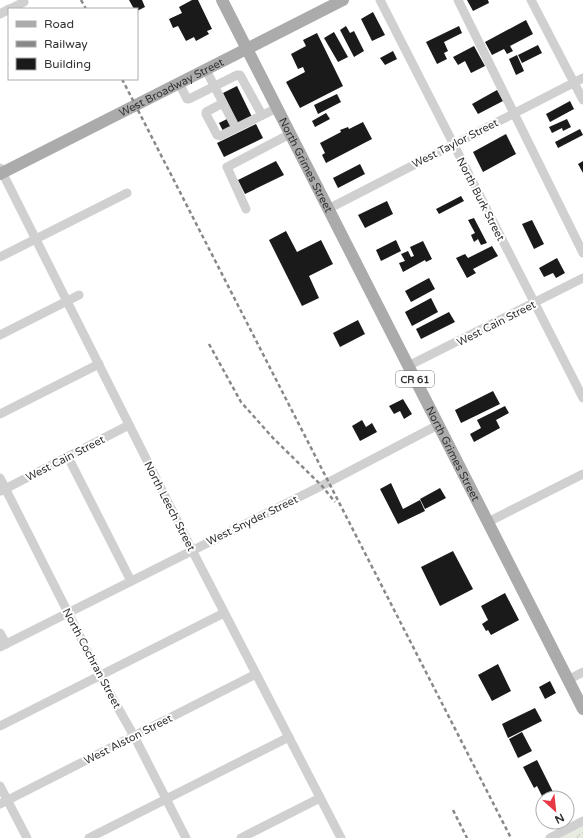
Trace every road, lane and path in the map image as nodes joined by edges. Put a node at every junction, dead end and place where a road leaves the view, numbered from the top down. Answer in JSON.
{"nodes":[{"id":1,"x":222,"y":0,"type":"edge"},
{"id":2,"x":343,"y":0,"type":"edge"},
{"id":3,"x":380,"y":0,"type":"edge"},
{"id":4,"x":458,"y":0,"type":"edge"},
{"id":5,"x":531,"y":0,"type":"edge"},
{"id":6,"x":24,"y":2,"type":"dead end"},
{"id":7,"x":11,"y":8,"type":"edge"},
{"id":8,"x":247,"y":49,"type":"junction"},
{"id":9,"x":206,"y":70,"type":"junction"},
{"id":10,"x":583,"y":78,"type":"edge"},
{"id":11,"x":574,"y":82,"type":"junction"},
{"id":12,"x":179,"y":83,"type":"junction"},
{"id":13,"x":214,"y":86,"type":"junction"},
{"id":14,"x":583,"y":100,"type":"edge"},
{"id":15,"x":223,"y":103,"type":"junction"},
{"id":16,"x":277,"y":108,"type":"junction"},
{"id":17,"x":514,"y":113,"type":"junction"},
{"id":18,"x":262,"y":115,"type":"junction"},
{"id":19,"x":236,"y":128,"type":"junction"},
{"id":20,"x":290,"y":134,"type":"junction"},
{"id":21,"x":454,"y":144,"type":"junction"},
{"id":22,"x":1,"y":172,"type":"edge"},
{"id":23,"x":127,"y":193,"type":"dead end"},
{"id":24,"x":246,"y":209,"type":"dead end"},
{"id":25,"x":328,"y":209,"type":"junction"},
{"id":26,"x":36,"y":239,"type":"junction"},
{"id":27,"x":583,"y":253,"type":"edge"},
{"id":28,"x":0,"y":257,"type":"edge"},
{"id":29,"x":583,"y":278,"type":"edge"},
{"id":30,"x":79,"y":295,"type":"dead end"},
{"id":31,"x":67,"y":301,"type":"junction"},
{"id":32,"x":534,"y":303,"type":"junction"},
{"id":33,"x":0,"y":335,"type":"edge"},
{"id":34,"x":99,"y":364,"type":"junction"},
{"id":35,"x":408,"y":366,"type":"junction"},
{"id":36,"x":583,"y":398,"type":"edge"},
{"id":37,"x":0,"y":414,"type":"edge"},
{"id":38,"x":129,"y":425,"type":"junction"},
{"id":39,"x":438,"y":425,"type":"junction"},
{"id":40,"x":68,"y":457,"type":"junction"},
{"id":41,"x":583,"y":474,"type":"edge"},
{"id":42,"x":0,"y":478,"type":"edge"},
{"id":43,"x":3,"y":490,"type":"edge"},
{"id":44,"x":488,"y":522,"type":"junction"},
{"id":45,"x":192,"y":550,"type":"junction"},
{"id":46,"x":131,"y":581,"type":"junction"},
{"id":47,"x":68,"y":612,"type":"junction"},
{"id":48,"x":224,"y":613,"type":"junction"},
{"id":49,"x":0,"y":633,"type":"edge"},
{"id":50,"x":3,"y":646,"type":"edge"},
{"id":51,"x":583,"y":672,"type":"edge"},
{"id":52,"x":256,"y":674,"type":"junction"},
{"id":53,"x":100,"y":676,"type":"junction"},
{"id":54,"x":568,"y":680,"type":"junction"},
{"id":55,"x":583,"y":709,"type":"edge"},
{"id":56,"x":0,"y":726,"type":"edge"},
{"id":57,"x":134,"y":736,"type":"junction"},
{"id":58,"x":288,"y":737,"type":"junction"},
{"id":59,"x":0,"y":786,"type":"edge"},
{"id":60,"x":320,"y":798,"type":"junction"},
{"id":61,"x":166,"y":799,"type":"junction"},
{"id":62,"x":4,"y":802,"type":"edge"},
{"id":63,"x":583,"y":821,"type":"edge"},
{"id":64,"x":583,"y":833,"type":"edge"},
{"id":65,"x":27,"y":838,"type":"edge"},
{"id":66,"x":89,"y":838,"type":"edge"},
{"id":67,"x":186,"y":838,"type":"edge"},
{"id":68,"x":241,"y":838,"type":"edge"},
{"id":69,"x":341,"y":838,"type":"edge"},
{"id":70,"x":550,"y":838,"type":"edge"},
{"id":71,"x":578,"y":838,"type":"edge"}],
"edges":[{"from":1,"to":8,"type":"main road","number":"CR 61"},
{"from":2,"to":8,"type":"main road","name":"West Broadway Street"},
{"from":3,"to":21,"type":"street","name":"North Burk Street"},
{"from":4,"to":17,"type":"street"},
{"from":5,"to":11,"type":"street"},
{"from":6,"to":7,"type":"street"},
{"from":8,"to":9,"type":"main road","name":"West Broadway Street"},
{"from":8,"to":16,"type":"main road","name":"North Grimes Street","number":"CR 61"},
{"from":9,"to":12,"type":"main road","name":"West Broadway Street"},
{"from":9,"to":13,"type":"street"},
{"from":10,"to":11,"type":"street","name":"West Taylor Street"},
{"from":11,"to":14,"type":"street"},
{"from":11,"to":17,"type":"street","name":"West Taylor Street"},
{"from":12,"to":13,"type":"street"},
{"from":12,"to":22,"type":"main road","name":"West Broadway Street"},
{"from":13,"to":15,"type":"street"},
{"from":13,"to":18,"type":"street"},
{"from":15,"to":19,"type":"street"},
{"from":15,"to":19,"type":"street"},
{"from":16,"to":18,"type":"street"},
{"from":16,"to":20,"type":"main road","name":"North Grimes Street","number":"CR 61"},
{"from":17,"to":21,"type":"street","name":"West Taylor Street"},
{"from":17,"to":27,"type":"street"},
{"from":18,"to":19,"type":"street"},
{"from":20,"to":24,"type":"street"},
{"from":20,"to":25,"type":"main road","name":"North Grimes Street","number":"CR 61"},
{"from":21,"to":25,"type":"street","name":"West Taylor Street"},
{"from":21,"to":32,"type":"street","name":"North Burk Street"},
{"from":22,"to":26,"type":"street","name":"North Leech Street"},
{"from":23,"to":26,"type":"street"},
{"from":25,"to":35,"type":"main road","name":"North Grimes Street","number":"CR 61"},
{"from":26,"to":28,"type":"street"},
{"from":26,"to":31,"type":"street","name":"North Leech Street"},
{"from":29,"to":32,"type":"street","name":"West Cain Street"},
{"from":30,"to":31,"type":"street"},
{"from":31,"to":33,"type":"street"},
{"from":31,"to":34,"type":"street","name":"North Leech Street"},
{"from":32,"to":35,"type":"street","name":"West Cain Street"},
{"from":32,"to":36,"type":"street","name":"North Burk Street"},
{"from":34,"to":37,"type":"street"},
{"from":34,"to":38,"type":"street","name":"North Leech Street"},
{"from":35,"to":39,"type":"main road","name":"North Grimes Street","number":"CR 61"},
{"from":38,"to":40,"type":"street","name":"West Cain Street"},
{"from":38,"to":45,"type":"street","name":"North Leech Street"},
{"from":39,"to":44,"type":"main road","name":"North Grimes Street","number":"CR 61"},
{"from":39,"to":45,"type":"street","name":"West Snyder Street"},
{"from":40,"to":43,"type":"street","name":"West Cain Street"},
{"from":40,"to":46,"type":"street"},
{"from":41,"to":44,"type":"street"},
{"from":42,"to":43,"type":"street","name":"North Cochran Street"},
{"from":43,"to":47,"type":"street","name":"North Cochran Street"},
{"from":44,"to":54,"type":"main road","name":"North Grimes Street","number":"CR 61"},
{"from":45,"to":46,"type":"street","name":"West Snyder Street"},
{"from":45,"to":48,"type":"street","name":"North Leech Street"},
{"from":46,"to":47,"type":"street","name":"West Snyder Street"},
{"from":47,"to":50,"type":"street","name":"West Snyder Street"},
{"from":47,"to":53,"type":"street","name":"North Cochran Street"},
{"from":48,"to":52,"type":"street","name":"North Leech Street"},
{"from":48,"to":53,"type":"street"},
{"from":49,"to":50,"type":"street"},
{"from":51,"to":54,"type":"street"},
{"from":52,"to":57,"type":"street","name":"West Alston Street"},
{"from":52,"to":58,"type":"street","name":"North Leech Street"},
{"from":53,"to":56,"type":"street"},
{"from":53,"to":57,"type":"street","name":"North Cochran Street"},
{"from":54,"to":55,"type":"main road","name":"North Grimes Street","number":"CR 61"},
{"from":57,"to":61,"type":"street","name":"North Cochran Street"},
{"from":57,"to":62,"type":"street","name":"West Alston Street"},
{"from":58,"to":60,"type":"street","name":"North Leech Street"},
{"from":58,"to":61,"type":"street"},
{"from":59,"to":62,"type":"street"},
{"from":60,"to":68,"type":"street"},
{"from":60,"to":69,"type":"street","name":"North Leech Street"},
{"from":61,"to":66,"type":"street"},
{"from":61,"to":67,"type":"street","name":"North Cochran Street"},
{"from":62,"to":65,"type":"street"},
{"from":63,"to":70,"type":"street"},
{"from":64,"to":71,"type":"path"}]}
